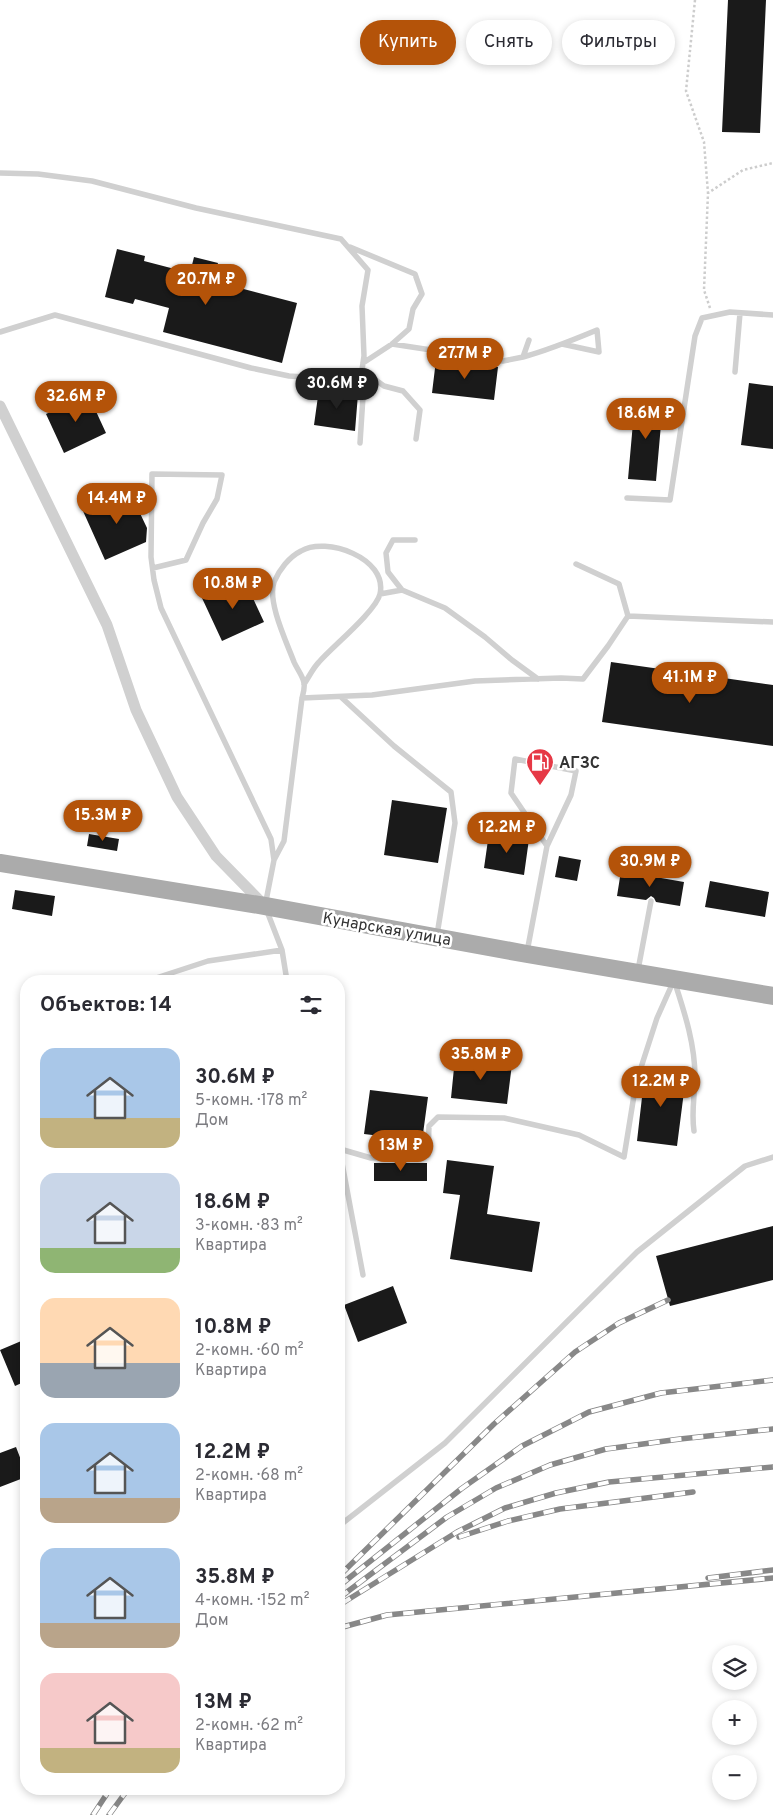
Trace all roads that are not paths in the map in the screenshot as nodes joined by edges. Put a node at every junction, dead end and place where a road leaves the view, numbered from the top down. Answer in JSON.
{"nodes":[{"id":1,"x":0,"y":173,"type":"edge"},
{"id":2,"x":346,"y":245,"type":"junction"},
{"id":3,"x":740,"y":313,"type":"junction"},
{"id":4,"x":773,"y":315,"type":"edge"},
{"id":5,"x":0,"y":332,"type":"edge"},
{"id":6,"x":529,"y":340,"type":"dead end"},
{"id":7,"x":392,"y":344,"type":"junction"},
{"id":8,"x":562,"y":344,"type":"junction"},
{"id":9,"x":523,"y":357,"type":"junction"},
{"id":10,"x":363,"y":363,"type":"junction"},
{"id":11,"x":362,"y":370,"type":"junction"},
{"id":12,"x":735,"y":372,"type":"dead end"},
{"id":13,"x":364,"y":381,"type":"junction"},
{"id":14,"x":0,"y":406,"type":"edge"},
{"id":15,"x":416,"y":438,"type":"dead end"},
{"id":16,"x":360,"y":443,"type":"dead end"},
{"id":17,"x":626,"y":498,"type":"dead end"},
{"id":18,"x":415,"y":540,"type":"dead end"},
{"id":19,"x":576,"y":564,"type":"dead end"},
{"id":20,"x":153,"y":568,"type":"junction"},
{"id":21,"x":388,"y":572,"type":"junction"},
{"id":22,"x":380,"y":579,"type":"junction"},
{"id":23,"x":402,"y":590,"type":"junction"},
{"id":24,"x":380,"y":594,"type":"junction"},
{"id":25,"x":628,"y":616,"type":"junction"},
{"id":26,"x":773,"y":622,"type":"edge"},
{"id":27,"x":538,"y":679,"type":"junction"},
{"id":28,"x":304,"y":684,"type":"junction"},
{"id":29,"x":341,"y":697,"type":"junction"},
{"id":30,"x":302,"y":698,"type":"junction"},
{"id":31,"x":547,"y":846,"type":"junction"},
{"id":32,"x":274,"y":860,"type":"junction"},
{"id":33,"x":0,"y":863,"type":"edge"},
{"id":34,"x":651,"y":901,"type":"dead end"},
{"id":35,"x":265,"y":906,"type":"junction"},
{"id":36,"x":437,"y":937,"type":"junction"},
{"id":37,"x":282,"y":950,"type":"junction"},
{"id":38,"x":526,"y":954,"type":"junction"},
{"id":39,"x":637,"y":973,"type":"junction"},
{"id":40,"x":164,"y":975,"type":"edge"},
{"id":41,"x":286,"y":975,"type":"edge"},
{"id":42,"x":674,"y":980,"type":"junction"},
{"id":43,"x":773,"y":995,"type":"edge"},
{"id":44,"x":694,"y":1131,"type":"dead end"},
{"id":45,"x":345,"y":1150,"type":"edge"},
{"id":46,"x":773,"y":1157,"type":"edge"},
{"id":47,"x":345,"y":1180,"type":"edge"},
{"id":48,"x":363,"y":1275,"type":"dead end"},
{"id":49,"x":345,"y":1521,"type":"edge"}],
"edges":[{"from":1,"to":2,"type":"lane"},
{"from":2,"to":7,"type":"lane"},
{"from":2,"to":10,"type":"lane"},
{"from":3,"to":4,"type":"lane"},
{"from":3,"to":12,"type":"lane"},
{"from":3,"to":17,"type":"lane"},
{"from":5,"to":13,"type":"lane"},
{"from":6,"to":9,"type":"lane"},
{"from":7,"to":9,"type":"lane"},
{"from":7,"to":10,"type":"lane"},
{"from":8,"to":8,"type":"lane"},
{"from":8,"to":9,"type":"lane"},
{"from":10,"to":11,"type":"lane"},
{"from":11,"to":13,"type":"lane"},
{"from":11,"to":15,"type":"lane"},
{"from":13,"to":16,"type":"lane"},
{"from":14,"to":35,"type":"street"},
{"from":18,"to":21,"type":"lane"},
{"from":19,"to":25,"type":"lane"},
{"from":20,"to":20,"type":"lane"},
{"from":20,"to":32,"type":"lane"},
{"from":21,"to":22,"type":"lane"},
{"from":21,"to":23,"type":"lane"},
{"from":22,"to":24,"type":"lane"},
{"from":22,"to":28,"type":"lane"},
{"from":23,"to":24,"type":"lane"},
{"from":23,"to":27,"type":"lane"},
{"from":24,"to":28,"type":"lane"},
{"from":25,"to":26,"type":"lane"},
{"from":25,"to":27,"type":"lane"},
{"from":27,"to":29,"type":"lane"},
{"from":28,"to":30,"type":"lane"},
{"from":29,"to":30,"type":"lane"},
{"from":29,"to":36,"type":"lane"},
{"from":30,"to":32,"type":"lane"},
{"from":31,"to":31,"type":"lane"},
{"from":31,"to":38,"type":"lane"},
{"from":32,"to":35,"type":"lane"},
{"from":33,"to":35,"type":"main road","name":"Кунарская улица"},
{"from":34,"to":39,"type":"lane"},
{"from":35,"to":36,"type":"main road","name":"Кунарская улица"},
{"from":35,"to":37,"type":"lane"},
{"from":36,"to":38,"type":"main road","name":"Кунарская улица"},
{"from":37,"to":40,"type":"lane"},
{"from":37,"to":41,"type":"lane"},
{"from":38,"to":39,"type":"main road","name":"Кунарская улица"},
{"from":39,"to":42,"type":"main road","name":"Кунарская улица"},
{"from":42,"to":43,"type":"main road","name":"Кунарская улица"},
{"from":42,"to":44,"type":"lane"},
{"from":42,"to":45,"type":"lane"},
{"from":46,"to":49,"type":"lane"},
{"from":47,"to":48,"type":"lane"}]}
